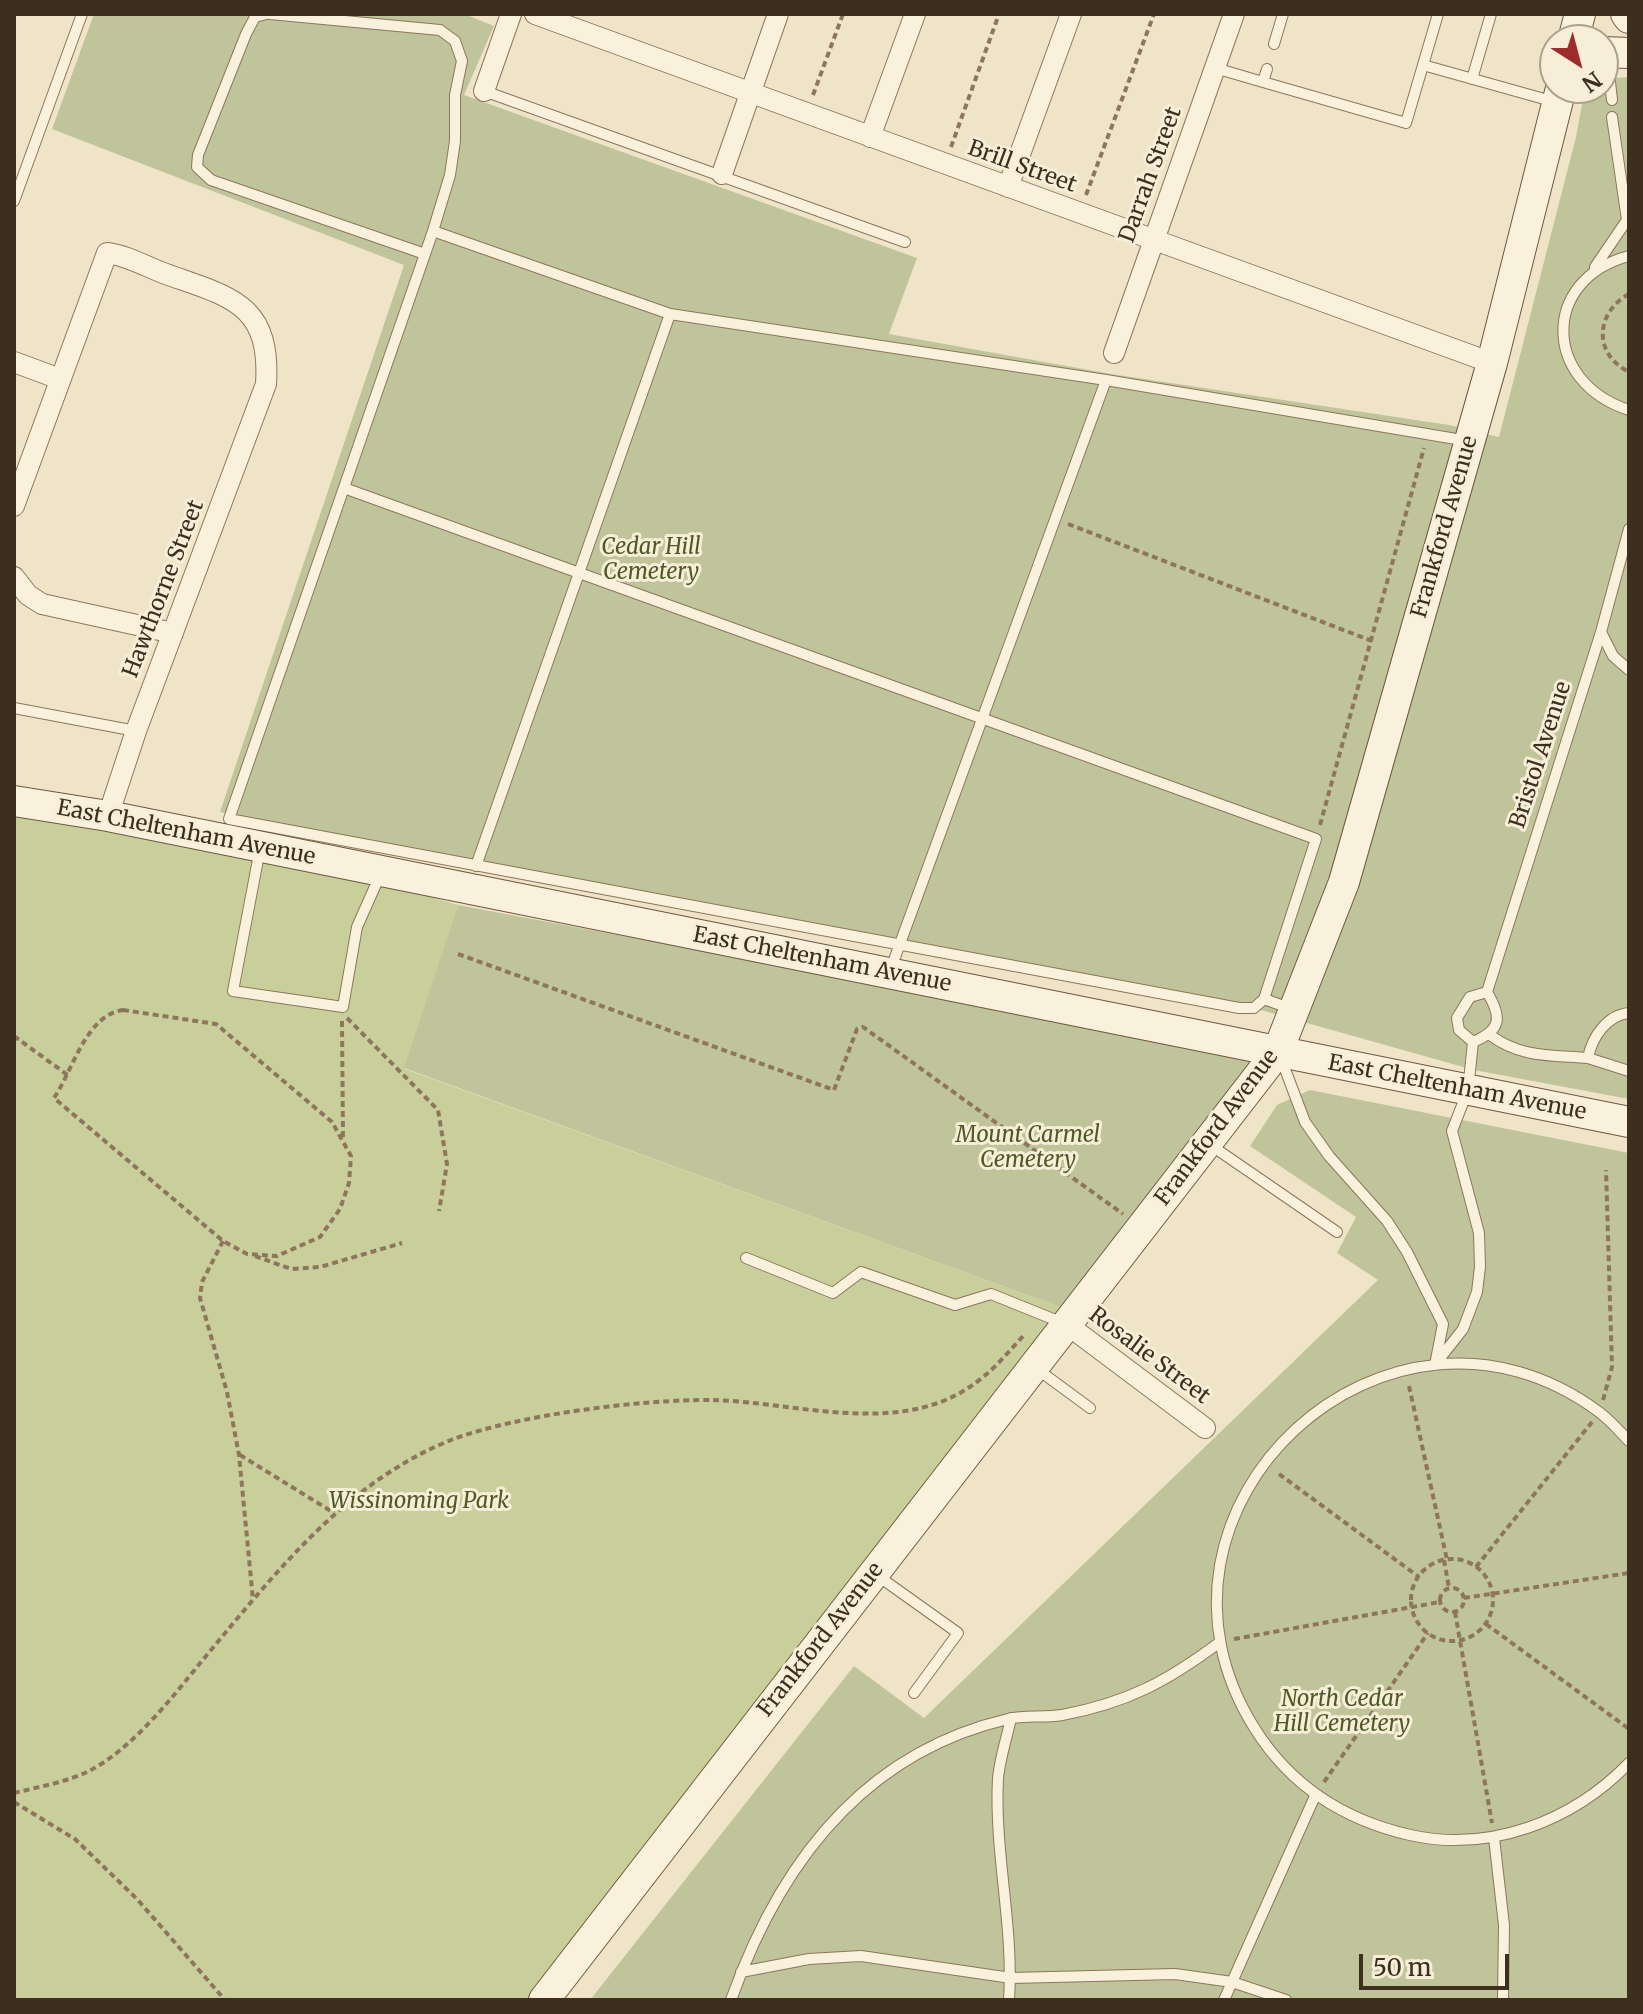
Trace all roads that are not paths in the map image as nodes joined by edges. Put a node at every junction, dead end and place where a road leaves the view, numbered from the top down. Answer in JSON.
{"nodes":[{"id":1,"x":82,"y":14,"type":"edge"},
{"id":2,"x":268,"y":14,"type":"edge"},
{"id":3,"x":511,"y":14,"type":"edge"},
{"id":4,"x":535,"y":14,"type":"edge"},
{"id":5,"x":778,"y":14,"type":"edge"},
{"id":6,"x":915,"y":14,"type":"edge"},
{"id":7,"x":1071,"y":14,"type":"edge"},
{"id":8,"x":1234,"y":14,"type":"edge"},
{"id":9,"x":1283,"y":14,"type":"edge"},
{"id":10,"x":1438,"y":14,"type":"edge"},
{"id":11,"x":1491,"y":14,"type":"edge"},
{"id":12,"x":1274,"y":44,"type":"dead end"},
{"id":13,"x":1423,"y":65,"type":"junction"},
{"id":14,"x":1215,"y":68,"type":"junction"},
{"id":15,"x":1267,"y":69,"type":"dead end"},
{"id":16,"x":1472,"y":79,"type":"junction"},
{"id":17,"x":1263,"y":82,"type":"junction"},
{"id":18,"x":484,"y":91,"type":"joint"},
{"id":19,"x":1539,"y":92,"type":"edge"},
{"id":20,"x":748,"y":93,"type":"junction"},
{"id":21,"x":1557,"y":104,"type":"edge"},
{"id":22,"x":1612,"y":117,"type":"dead end"},
{"id":23,"x":870,"y":137,"type":"junction"},
{"id":24,"x":722,"y":174,"type":"junction"},
{"id":25,"x":1008,"y":187,"type":"junction"},
{"id":26,"x":14,"y":201,"type":"edge"},
{"id":27,"x":1628,"y":220,"type":"edge"},
{"id":28,"x":433,"y":231,"type":"junction"},
{"id":29,"x":1152,"y":241,"type":"junction"},
{"id":30,"x":905,"y":242,"type":"dead end"},
{"id":31,"x":425,"y":254,"type":"junction"},
{"id":32,"x":1629,"y":256,"type":"edge"},
{"id":33,"x":1589,"y":275,"type":"junction"},
{"id":34,"x":670,"y":314,"type":"junction"},
{"id":35,"x":1114,"y":353,"type":"dead end"},
{"id":36,"x":14,"y":362,"type":"edge"},
{"id":37,"x":1492,"y":363,"type":"junction"},
{"id":38,"x":60,"y":379,"type":"junction"},
{"id":39,"x":1106,"y":380,"type":"junction"},
{"id":40,"x":1629,"y":410,"type":"edge"},
{"id":41,"x":1470,"y":441,"type":"junction"},
{"id":42,"x":344,"y":488,"type":"junction"},
{"id":43,"x":14,"y":506,"type":"edge"},
{"id":44,"x":1629,"y":529,"type":"edge"},
{"id":45,"x":582,"y":573,"type":"junction"},
{"id":46,"x":14,"y":577,"type":"edge"},
{"id":47,"x":1601,"y":632,"type":"junction"},
{"id":48,"x":173,"y":633,"type":"junction"},
{"id":49,"x":1629,"y":670,"type":"edge"},
{"id":50,"x":14,"y":708,"type":"edge"},
{"id":51,"x":983,"y":717,"type":"junction"},
{"id":52,"x":136,"y":731,"type":"junction"},
{"id":53,"x":14,"y":801,"type":"edge"},
{"id":54,"x":108,"y":816,"type":"junction"},
{"id":55,"x":260,"y":847,"type":"junction"},
{"id":56,"x":476,"y":866,"type":"junction"},
{"id":57,"x":382,"y":871,"type":"junction"},
{"id":58,"x":894,"y":960,"type":"junction"},
{"id":59,"x":1487,"y":992,"type":"junction"},
{"id":60,"x":1264,"y":999,"type":"junction"},
{"id":61,"x":1294,"y":1010,"type":"junction"},
{"id":62,"x":1629,"y":1013,"type":"edge"},
{"id":63,"x":1490,"y":1035,"type":"junction"},
{"id":64,"x":1473,"y":1042,"type":"junction"},
{"id":65,"x":1278,"y":1051,"type":"junction"},
{"id":66,"x":1588,"y":1058,"type":"junction"},
{"id":67,"x":1629,"y":1071,"type":"edge"},
{"id":68,"x":1468,"y":1090,"type":"junction"},
{"id":69,"x":1629,"y":1122,"type":"edge"},
{"id":70,"x":1208,"y":1143,"type":"junction"},
{"id":71,"x":1337,"y":1232,"type":"dead end"},
{"id":72,"x":746,"y":1258,"type":"dead end"},
{"id":73,"x":1053,"y":1319,"type":"junction"},
{"id":74,"x":1033,"y":1365,"type":"junction"},
{"id":75,"x":1435,"y":1365,"type":"junction"},
{"id":76,"x":1090,"y":1408,"type":"dead end"},
{"id":77,"x":1205,"y":1428,"type":"dead end"},
{"id":78,"x":1629,"y":1441,"type":"edge"},
{"id":79,"x":873,"y":1572,"type":"junction"},
{"id":80,"x":1220,"y":1642,"type":"junction"},
{"id":81,"x":914,"y":1693,"type":"dead end"},
{"id":82,"x":1011,"y":1718,"type":"junction"},
{"id":83,"x":1629,"y":1763,"type":"edge"},
{"id":84,"x":1315,"y":1796,"type":"junction"},
{"id":85,"x":1494,"y":1838,"type":"junction"},
{"id":86,"x":741,"y":1972,"type":"junction"},
{"id":87,"x":1011,"y":1978,"type":"junction"},
{"id":88,"x":1232,"y":1982,"type":"junction"},
{"id":89,"x":544,"y":2000,"type":"edge"},
{"id":90,"x":731,"y":2000,"type":"edge"},
{"id":91,"x":1009,"y":2000,"type":"edge"},
{"id":92,"x":1224,"y":2000,"type":"edge"},
{"id":93,"x":1286,"y":2000,"type":"edge"},
{"id":94,"x":1503,"y":2000,"type":"edge"}],
"edges":[{"from":1,"to":26,"type":"lane"},
{"from":2,"to":28,"type":"lane"},
{"from":2,"to":31,"type":"lane"},
{"from":3,"to":18,"type":"street"},
{"from":4,"to":20,"type":"street","name":"Brill Street"},
{"from":5,"to":20,"type":"street"},
{"from":6,"to":23,"type":"street"},
{"from":7,"to":25,"type":"street"},
{"from":8,"to":14,"type":"street","name":"Darrah Street"},
{"from":9,"to":12,"type":"lane"},
{"from":10,"to":13,"type":"lane"},
{"from":11,"to":16,"type":"lane"},
{"from":13,"to":16,"type":"lane"},
{"from":13,"to":17,"type":"lane"},
{"from":14,"to":17,"type":"lane"},
{"from":14,"to":29,"type":"street","name":"Darrah Street"},
{"from":15,"to":17,"type":"lane"},
{"from":16,"to":19,"type":"lane"},
{"from":18,"to":24,"type":"lane"},
{"from":20,"to":23,"type":"street","name":"Brill Street"},
{"from":20,"to":24,"type":"street"},
{"from":21,"to":37,"type":"main road","name":"Frankford Avenue"},
{"from":22,"to":27,"type":"lane"},
{"from":23,"to":25,"type":"street","name":"Brill Street"},
{"from":24,"to":30,"type":"lane"},
{"from":25,"to":29,"type":"street","name":"Brill Street"},
{"from":27,"to":33,"type":"lane"},
{"from":28,"to":31,"type":"lane"},
{"from":28,"to":34,"type":"lane"},
{"from":29,"to":35,"type":"street","name":"Darrah Street"},
{"from":29,"to":37,"type":"street","name":"Brill Street"},
{"from":31,"to":42,"type":"lane"},
{"from":32,"to":33,"type":"lane"},
{"from":33,"to":40,"type":"lane"},
{"from":34,"to":39,"type":"lane"},
{"from":34,"to":45,"type":"lane"},
{"from":36,"to":38,"type":"street"},
{"from":37,"to":41,"type":"main road","name":"Frankford Avenue"},
{"from":38,"to":43,"type":"street"},
{"from":38,"to":48,"type":"street","name":"Hawthorne Street"},
{"from":39,"to":41,"type":"lane"},
{"from":39,"to":51,"type":"lane"},
{"from":41,"to":61,"type":"main road","name":"Frankford Avenue"},
{"from":42,"to":45,"type":"lane"},
{"from":42,"to":56,"type":"lane"},
{"from":44,"to":47,"type":"lane","name":"Bristol Avenue"},
{"from":45,"to":51,"type":"lane"},
{"from":45,"to":56,"type":"lane"},
{"from":46,"to":48,"type":"street"},
{"from":47,"to":49,"type":"lane"},
{"from":47,"to":59,"type":"lane","name":"Bristol Avenue"},
{"from":48,"to":52,"type":"street","name":"Hawthorne Street"},
{"from":50,"to":52,"type":"lane"},
{"from":51,"to":58,"type":"lane"},
{"from":51,"to":60,"type":"lane"},
{"from":52,"to":54,"type":"street","name":"Hawthorne Street"},
{"from":53,"to":54,"type":"main road","name":"East Cheltenham Avenue"},
{"from":54,"to":55,"type":"main road","name":"East Cheltenham Avenue"},
{"from":55,"to":57,"type":"main road","name":"East Cheltenham Avenue"},
{"from":55,"to":57,"type":"lane"},
{"from":56,"to":58,"type":"lane"},
{"from":57,"to":58,"type":"main road","name":"East Cheltenham Avenue"},
{"from":58,"to":60,"type":"lane"},
{"from":58,"to":65,"type":"main road","name":"East Cheltenham Avenue"},
{"from":59,"to":63,"type":"lane"},
{"from":59,"to":64,"type":"lane"},
{"from":60,"to":61,"type":"lane"},
{"from":61,"to":65,"type":"main road","name":"Frankford Avenue"},
{"from":62,"to":66,"type":"lane"},
{"from":63,"to":64,"type":"lane"},
{"from":63,"to":66,"type":"lane"},
{"from":64,"to":68,"type":"lane"},
{"from":65,"to":68,"type":"main road","name":"East Cheltenham Avenue"},
{"from":65,"to":70,"type":"main road","name":"Frankford Avenue"},
{"from":65,"to":75,"type":"lane"},
{"from":66,"to":67,"type":"lane"},
{"from":68,"to":69,"type":"main road","name":"East Cheltenham Avenue"},
{"from":68,"to":75,"type":"lane"},
{"from":70,"to":71,"type":"lane"},
{"from":70,"to":73,"type":"main road","name":"Frankford Avenue"},
{"from":72,"to":73,"type":"lane"},
{"from":73,"to":74,"type":"main road","name":"Frankford Avenue"},
{"from":73,"to":77,"type":"street","name":"Rosalie Street"},
{"from":74,"to":76,"type":"lane"},
{"from":74,"to":79,"type":"main road","name":"Frankford Avenue"},
{"from":75,"to":78,"type":"lane"},
{"from":75,"to":80,"type":"lane"},
{"from":79,"to":81,"type":"lane"},
{"from":79,"to":89,"type":"main road","name":"Frankford Avenue"},
{"from":80,"to":82,"type":"lane"},
{"from":80,"to":84,"type":"lane"},
{"from":82,"to":86,"type":"lane"},
{"from":82,"to":87,"type":"lane"},
{"from":83,"to":85,"type":"lane"},
{"from":84,"to":85,"type":"lane"},
{"from":84,"to":88,"type":"lane"},
{"from":85,"to":94,"type":"lane"},
{"from":86,"to":87,"type":"lane"},
{"from":86,"to":90,"type":"lane"},
{"from":87,"to":88,"type":"lane"},
{"from":87,"to":91,"type":"lane"},
{"from":88,"to":92,"type":"lane"},
{"from":88,"to":93,"type":"lane"}]}
